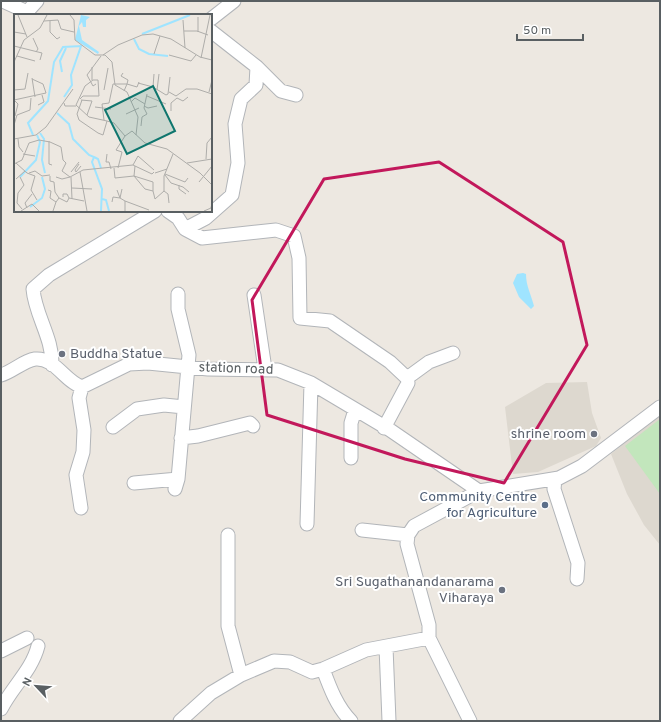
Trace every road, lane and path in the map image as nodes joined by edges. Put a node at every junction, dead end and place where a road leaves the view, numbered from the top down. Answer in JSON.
{"nodes":[{"id":1,"x":3,"y":1,"type":"edge"},
{"id":2,"x":37,"y":1,"type":"edge"},
{"id":3,"x":234,"y":1,"type":"edge"},
{"id":4,"x":28,"y":14,"type":"edge"},
{"id":5,"x":212,"y":18,"type":"edge"},
{"id":6,"x":212,"y":32,"type":"edge"},
{"id":7,"x":256,"y":67,"type":"junction"},
{"id":8,"x":296,"y":95,"type":"dead end"},
{"id":9,"x":153,"y":212,"type":"edge"},
{"id":10,"x":169,"y":212,"type":"edge"},
{"id":11,"x":185,"y":229,"type":"junction"},
{"id":12,"x":178,"y":294,"type":"dead end"},
{"id":13,"x":254,"y":295,"type":"dead end"},
{"id":14,"x":453,"y":353,"type":"dead end"},
{"id":15,"x":52,"y":365,"type":"junction"},
{"id":16,"x":188,"y":367,"type":"junction"},
{"id":17,"x":265,"y":370,"type":"junction"},
{"id":18,"x":1,"y":375,"type":"edge"},
{"id":19,"x":407,"y":378,"type":"junction"},
{"id":20,"x":311,"y":383,"type":"junction"},
{"id":21,"x":82,"y":387,"type":"junction"},
{"id":22,"x":184,"y":407,"type":"junction"},
{"id":23,"x":660,"y":407,"type":"edge"},
{"id":24,"x":355,"y":410,"type":"junction"},
{"id":25,"x":253,"y":426,"type":"dead end"},
{"id":26,"x":113,"y":427,"type":"dead end"},
{"id":27,"x":384,"y":428,"type":"junction"},
{"id":28,"x":181,"y":438,"type":"junction"},
{"id":29,"x":351,"y":458,"type":"dead end"},
{"id":30,"x":555,"y":479,"type":"junction"},
{"id":31,"x":134,"y":483,"type":"dead end"},
{"id":32,"x":479,"y":491,"type":"junction"},
{"id":33,"x":81,"y":508,"type":"dead end"},
{"id":34,"x":307,"y":524,"type":"dead end"},
{"id":35,"x":362,"y":530,"type":"dead end"},
{"id":36,"x":228,"y":535,"type":"dead end"},
{"id":37,"x":408,"y":535,"type":"junction"},
{"id":38,"x":577,"y":579,"type":"dead end"},
{"id":39,"x":27,"y":638,"type":"dead end"},
{"id":40,"x":429,"y":638,"type":"junction"},
{"id":41,"x":38,"y":646,"type":"dead end"},
{"id":42,"x":386,"y":647,"type":"junction"},
{"id":43,"x":1,"y":651,"type":"edge"},
{"id":44,"x":323,"y":669,"type":"junction"},
{"id":45,"x":241,"y":675,"type":"junction"},
{"id":46,"x":1,"y":708,"type":"edge"},
{"id":47,"x":180,"y":721,"type":"edge"},
{"id":48,"x":351,"y":721,"type":"edge"},
{"id":49,"x":388,"y":721,"type":"edge"},
{"id":50,"x":470,"y":721,"type":"edge"}],
"edges":[{"from":1,"to":4,"type":"street"},
{"from":2,"to":4,"type":"street"},
{"from":3,"to":5,"type":"street"},
{"from":6,"to":7,"type":"street"},
{"from":7,"to":8,"type":"street"},
{"from":7,"to":11,"type":"street"},
{"from":9,"to":15,"type":"street"},
{"from":10,"to":11,"type":"street"},
{"from":11,"to":19,"type":"street"},
{"from":12,"to":16,"type":"street"},
{"from":13,"to":17,"type":"street"},
{"from":14,"to":19,"type":"street"},
{"from":15,"to":18,"type":"street"},
{"from":15,"to":21,"type":"street"},
{"from":16,"to":17,"type":"street","name":"station road"},
{"from":16,"to":21,"type":"street","name":"station road"},
{"from":16,"to":22,"type":"street"},
{"from":17,"to":20,"type":"street","name":"station road"},
{"from":19,"to":27,"type":"street"},
{"from":20,"to":24,"type":"street","name":"station road"},
{"from":20,"to":34,"type":"street"},
{"from":21,"to":33,"type":"street"},
{"from":22,"to":26,"type":"street"},
{"from":22,"to":28,"type":"street"},
{"from":23,"to":30,"type":"street"},
{"from":24,"to":27,"type":"street","name":"station road"},
{"from":24,"to":29,"type":"street"},
{"from":25,"to":28,"type":"street"},
{"from":27,"to":32,"type":"street","name":"station road"},
{"from":28,"to":31,"type":"street"},
{"from":30,"to":32,"type":"street"},
{"from":30,"to":38,"type":"street"},
{"from":32,"to":37,"type":"street"},
{"from":35,"to":37,"type":"street"},
{"from":36,"to":45,"type":"street"},
{"from":37,"to":40,"type":"street"},
{"from":39,"to":43,"type":"street"},
{"from":40,"to":42,"type":"street"},
{"from":40,"to":50,"type":"street"},
{"from":41,"to":46,"type":"street"},
{"from":42,"to":44,"type":"street"},
{"from":42,"to":49,"type":"street"},
{"from":44,"to":45,"type":"street"},
{"from":44,"to":48,"type":"street"},
{"from":45,"to":47,"type":"street"}]}
